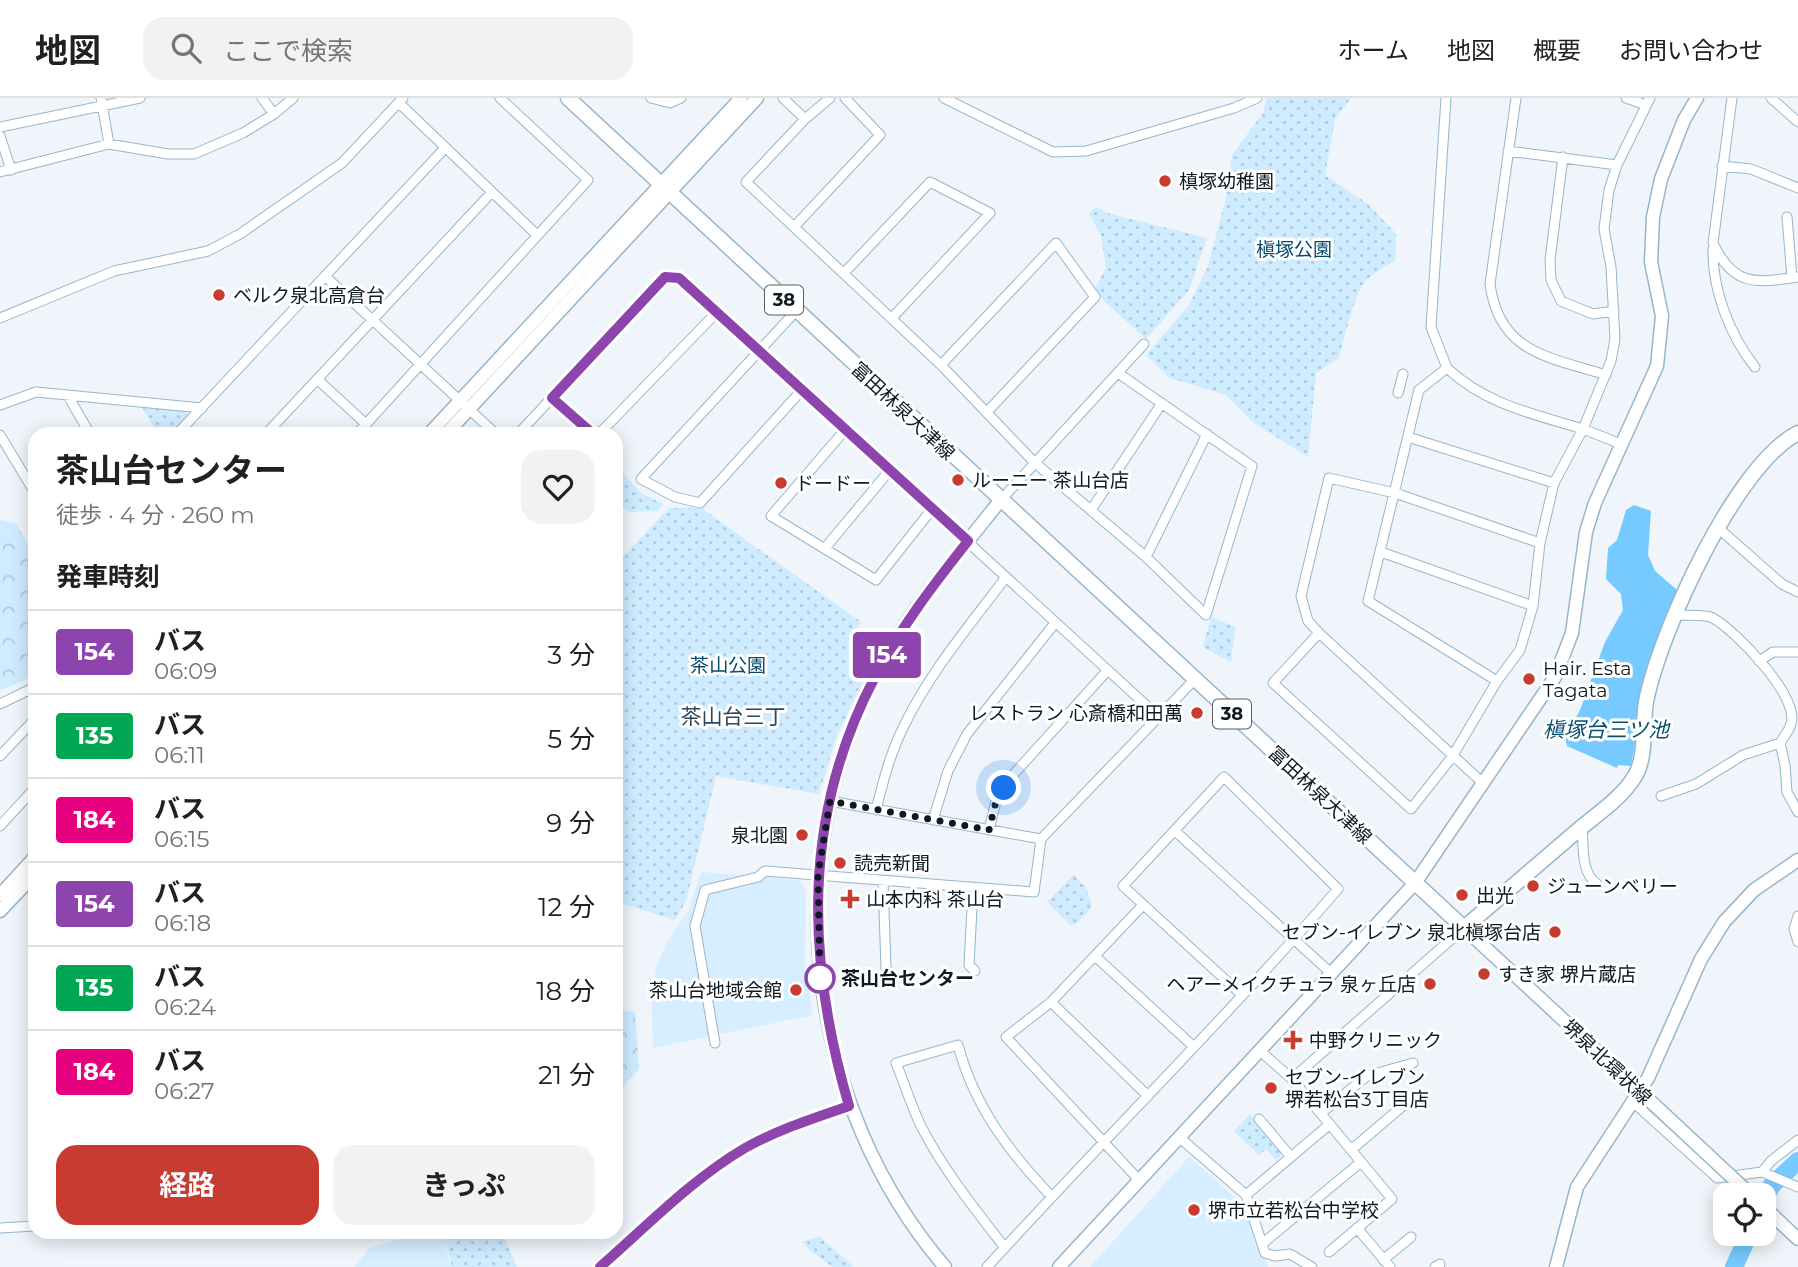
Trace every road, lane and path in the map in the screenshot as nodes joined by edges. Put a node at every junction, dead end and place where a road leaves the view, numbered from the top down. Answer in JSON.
{"nodes":[{"id":1,"x":140,"y":98,"type":"edge"},
{"id":2,"x":262,"y":98,"type":"edge"},
{"id":3,"x":293,"y":98,"type":"edge"},
{"id":4,"x":500,"y":98,"type":"edge"},
{"id":5,"x":568,"y":98,"type":"edge"},
{"id":6,"x":651,"y":98,"type":"edge"},
{"id":7,"x":681,"y":98,"type":"edge"},
{"id":8,"x":741,"y":98,"type":"edge"},
{"id":9,"x":757,"y":98,"type":"edge"},
{"id":10,"x":783,"y":98,"type":"edge"},
{"id":11,"x":830,"y":98,"type":"edge"},
{"id":12,"x":845,"y":98,"type":"edge"},
{"id":13,"x":944,"y":98,"type":"edge"},
{"id":14,"x":1257,"y":98,"type":"edge"},
{"id":15,"x":1446,"y":98,"type":"edge"},
{"id":16,"x":1516,"y":98,"type":"edge"},
{"id":17,"x":1626,"y":98,"type":"edge"},
{"id":18,"x":1698,"y":98,"type":"edge"},
{"id":19,"x":1732,"y":98,"type":"edge"},
{"id":20,"x":1772,"y":98,"type":"edge"},
{"id":21,"x":401,"y":101,"type":"edge"},
{"id":22,"x":1648,"y":102,"type":"edge"},
{"id":23,"x":102,"y":103,"type":"edge"},
{"id":24,"x":274,"y":114,"type":"junction"},
{"id":25,"x":805,"y":119,"type":"junction"},
{"id":26,"x":1798,"y":122,"type":"edge"},
{"id":27,"x":0,"y":127,"type":"edge"},
{"id":28,"x":0,"y":136,"type":"edge"},
{"id":29,"x":109,"y":144,"type":"junction"},
{"id":30,"x":445,"y":148,"type":"junction"},
{"id":31,"x":1508,"y":150,"type":"junction"},
{"id":32,"x":1563,"y":157,"type":"junction"},
{"id":33,"x":1617,"y":165,"type":"junction"},
{"id":34,"x":1722,"y":166,"type":"junction"},
{"id":35,"x":11,"y":170,"type":"junction"},
{"id":36,"x":0,"y":172,"type":"edge"},
{"id":37,"x":664,"y":188,"type":"junction"},
{"id":38,"x":1798,"y":188,"type":"edge"},
{"id":39,"x":492,"y":192,"type":"junction"},
{"id":40,"x":1787,"y":217,"type":"dead end"},
{"id":41,"x":794,"y":227,"type":"junction"},
{"id":42,"x":536,"y":234,"type":"junction"},
{"id":43,"x":1713,"y":243,"type":"junction"},
{"id":44,"x":844,"y":273,"type":"junction"},
{"id":45,"x":326,"y":276,"type":"junction"},
{"id":46,"x":1795,"y":277,"type":"edge"},
{"id":47,"x":796,"y":311,"type":"junction"},
{"id":48,"x":1614,"y":311,"type":"junction"},
{"id":49,"x":717,"y":312,"type":"junction"},
{"id":50,"x":0,"y":318,"type":"edge"},
{"id":51,"x":891,"y":318,"type":"junction"},
{"id":52,"x":373,"y":320,"type":"junction"},
{"id":53,"x":1144,"y":344,"type":"dead end"},
{"id":54,"x":760,"y":352,"type":"junction"},
{"id":55,"x":419,"y":362,"type":"junction"},
{"id":56,"x":941,"y":365,"type":"junction"},
{"id":57,"x":1755,"y":367,"type":"dead end"},
{"id":58,"x":1447,"y":368,"type":"junction"},
{"id":59,"x":1118,"y":373,"type":"junction"},
{"id":60,"x":1403,"y":374,"type":"dead end"},
{"id":61,"x":1606,"y":375,"type":"junction"},
{"id":62,"x":317,"y":379,"type":"junction"},
{"id":63,"x":801,"y":391,"type":"junction"},
{"id":64,"x":1398,"y":393,"type":"dead end"},
{"id":65,"x":68,"y":396,"type":"junction"},
{"id":66,"x":552,"y":398,"type":"junction"},
{"id":67,"x":1162,"y":403,"type":"junction"},
{"id":68,"x":465,"y":404,"type":"junction"},
{"id":69,"x":0,"y":405,"type":"edge"},
{"id":70,"x":202,"y":408,"type":"junction"},
{"id":71,"x":987,"y":412,"type":"junction"},
{"id":72,"x":366,"y":424,"type":"junction"},
{"id":73,"x":86,"y":427,"type":"edge"},
{"id":74,"x":184,"y":427,"type":"edge"},
{"id":75,"x":272,"y":427,"type":"edge"},
{"id":76,"x":363,"y":427,"type":"edge"},
{"id":77,"x":437,"y":427,"type":"edge"},
{"id":78,"x":450,"y":427,"type":"edge"},
{"id":79,"x":489,"y":427,"type":"edge"},
{"id":80,"x":525,"y":427,"type":"edge"},
{"id":81,"x":585,"y":427,"type":"edge"},
{"id":82,"x":606,"y":427,"type":"edge"},
{"id":83,"x":1583,"y":429,"type":"junction"},
{"id":84,"x":845,"y":430,"type":"junction"},
{"id":85,"x":1798,"y":433,"type":"edge"},
{"id":86,"x":1207,"y":434,"type":"junction"},
{"id":87,"x":0,"y":435,"type":"edge"},
{"id":88,"x":1408,"y":437,"type":"junction"},
{"id":89,"x":1620,"y":444,"type":"junction"},
{"id":90,"x":1034,"y":462,"type":"junction"},
{"id":91,"x":890,"y":470,"type":"junction"},
{"id":92,"x":28,"y":481,"type":"edge"},
{"id":93,"x":1554,"y":482,"type":"junction"},
{"id":94,"x":1395,"y":493,"type":"junction"},
{"id":95,"x":1000,"y":501,"type":"junction"},
{"id":96,"x":932,"y":509,"type":"junction"},
{"id":97,"x":1091,"y":510,"type":"junction"},
{"id":98,"x":1717,"y":527,"type":"junction"},
{"id":99,"x":968,"y":541,"type":"junction"},
{"id":100,"x":1540,"y":543,"type":"junction"},
{"id":101,"x":825,"y":548,"type":"junction"},
{"id":102,"x":1381,"y":552,"type":"junction"},
{"id":103,"x":1146,"y":557,"type":"junction"},
{"id":104,"x":1006,"y":577,"type":"junction"},
{"id":105,"x":1798,"y":592,"type":"edge"},
{"id":106,"x":1533,"y":606,"type":"junction"},
{"id":107,"x":1676,"y":615,"type":"junction"},
{"id":108,"x":1055,"y":624,"type":"junction"},
{"id":109,"x":1319,"y":634,"type":"junction"},
{"id":110,"x":1798,"y":652,"type":"edge"},
{"id":111,"x":1759,"y":661,"type":"junction"},
{"id":112,"x":1107,"y":671,"type":"junction"},
{"id":113,"x":1195,"y":679,"type":"junction"},
{"id":114,"x":1497,"y":681,"type":"junction"},
{"id":115,"x":28,"y":690,"type":"edge"},
{"id":116,"x":0,"y":704,"type":"edge"},
{"id":117,"x":1158,"y":716,"type":"junction"},
{"id":118,"x":28,"y":726,"type":"edge"},
{"id":119,"x":1780,"y":743,"type":"junction"},
{"id":120,"x":0,"y":756,"type":"edge"},
{"id":121,"x":1452,"y":757,"type":"junction"},
{"id":122,"x":1484,"y":784,"type":"junction"},
{"id":123,"x":28,"y":795,"type":"edge"},
{"id":124,"x":1661,"y":796,"type":"dead end"},
{"id":125,"x":830,"y":801,"type":"junction"},
{"id":126,"x":1797,"y":804,"type":"edge"},
{"id":127,"x":876,"y":810,"type":"junction"},
{"id":128,"x":933,"y":820,"type":"junction"},
{"id":129,"x":0,"y":825,"type":"edge"},
{"id":130,"x":1582,"y":827,"type":"junction"},
{"id":131,"x":989,"y":830,"type":"junction"},
{"id":132,"x":1175,"y":831,"type":"junction"},
{"id":133,"x":1041,"y":839,"type":"junction"},
{"id":134,"x":1798,"y":860,"type":"edge"},
{"id":135,"x":28,"y":865,"type":"edge"},
{"id":136,"x":818,"y":875,"type":"junction"},
{"id":137,"x":28,"y":881,"type":"edge"},
{"id":138,"x":883,"y":881,"type":"junction"},
{"id":139,"x":1415,"y":883,"type":"junction"},
{"id":140,"x":1597,"y":884,"type":"dead end"},
{"id":141,"x":973,"y":890,"type":"junction"},
{"id":142,"x":0,"y":895,"type":"edge"},
{"id":143,"x":1143,"y":905,"type":"junction"},
{"id":144,"x":0,"y":911,"type":"edge"},
{"id":145,"x":1798,"y":916,"type":"edge"},
{"id":146,"x":1464,"y":928,"type":"junction"},
{"id":147,"x":1294,"y":939,"type":"junction"},
{"id":148,"x":1798,"y":942,"type":"edge"},
{"id":149,"x":1096,"y":957,"type":"junction"},
{"id":150,"x":886,"y":968,"type":"dead end"},
{"id":151,"x":975,"y":971,"type":"dead end"},
{"id":152,"x":1332,"y":974,"type":"junction"},
{"id":153,"x":1242,"y":995,"type":"junction"},
{"id":154,"x":1051,"y":1002,"type":"junction"},
{"id":155,"x":715,"y":1043,"type":"dead end"},
{"id":156,"x":1193,"y":1046,"type":"junction"},
{"id":157,"x":1260,"y":1051,"type":"junction"},
{"id":158,"x":1412,"y":1063,"type":"dead end"},
{"id":159,"x":1292,"y":1079,"type":"junction"},
{"id":160,"x":1148,"y":1096,"type":"junction"},
{"id":161,"x":1411,"y":1099,"type":"dead end"},
{"id":162,"x":1634,"y":1103,"type":"junction"},
{"id":163,"x":849,"y":1106,"type":"junction"},
{"id":164,"x":1321,"y":1113,"type":"junction"},
{"id":165,"x":1259,"y":1119,"type":"dead end"},
{"id":166,"x":1330,"y":1124,"type":"junction"},
{"id":167,"x":1180,"y":1138,"type":"junction"},
{"id":168,"x":1798,"y":1140,"type":"edge"},
{"id":169,"x":1103,"y":1143,"type":"junction"},
{"id":170,"x":1351,"y":1150,"type":"junction"},
{"id":171,"x":1291,"y":1157,"type":"junction"},
{"id":172,"x":1362,"y":1163,"type":"junction"},
{"id":173,"x":1762,"y":1172,"type":"junction"},
{"id":174,"x":1139,"y":1180,"type":"junction"},
{"id":175,"x":1738,"y":1183,"type":"edge"},
{"id":176,"x":1798,"y":1187,"type":"edge"},
{"id":177,"x":1247,"y":1195,"type":"junction"},
{"id":178,"x":1052,"y":1198,"type":"junction"},
{"id":179,"x":1776,"y":1219,"type":"edge"},
{"id":180,"x":28,"y":1226,"type":"edge"},
{"id":181,"x":0,"y":1228,"type":"edge"},
{"id":182,"x":1357,"y":1228,"type":"junction"},
{"id":183,"x":1411,"y":1237,"type":"dead end"},
{"id":184,"x":1798,"y":1239,"type":"edge"},
{"id":185,"x":1262,"y":1244,"type":"junction"},
{"id":186,"x":1005,"y":1248,"type":"junction"},
{"id":187,"x":1329,"y":1252,"type":"dead end"},
{"id":188,"x":1387,"y":1263,"type":"edge"},
{"id":189,"x":600,"y":1267,"type":"edge"},
{"id":190,"x":945,"y":1267,"type":"edge"},
{"id":191,"x":987,"y":1267,"type":"edge"},
{"id":192,"x":1059,"y":1267,"type":"edge"},
{"id":193,"x":1312,"y":1267,"type":"edge"},
{"id":194,"x":1556,"y":1267,"type":"edge"}],
"edges":[{"from":1,"to":23,"type":"street"},
{"from":2,"to":24,"type":"street"},
{"from":3,"to":24,"type":"street"},
{"from":4,"to":42,"type":"street"},
{"from":5,"to":37,"type":"main road","name":"富田林泉大津線","number":"38"},
{"from":6,"to":7,"type":"street"},
{"from":8,"to":37,"type":"street"},
{"from":9,"to":37,"type":"street"},
{"from":10,"to":25,"type":"street"},
{"from":11,"to":25,"type":"street"},
{"from":12,"to":41,"type":"street"},
{"from":13,"to":14,"type":"street"},
{"from":15,"to":58,"type":"street"},
{"from":16,"to":31,"type":"street"},
{"from":17,"to":22,"type":"street"},
{"from":18,"to":89,"type":"street"},
{"from":19,"to":34,"type":"street"},
{"from":20,"to":26,"type":"street"},
{"from":21,"to":30,"type":"street"},
{"from":21,"to":50,"type":"street"},
{"from":22,"to":33,"type":"street"},
{"from":23,"to":27,"type":"street"},
{"from":23,"to":29,"type":"street"},
{"from":24,"to":29,"type":"street"},
{"from":25,"to":41,"type":"street"},
{"from":28,"to":35,"type":"street"},
{"from":29,"to":35,"type":"street"},
{"from":30,"to":39,"type":"street"},
{"from":30,"to":45,"type":"street"},
{"from":31,"to":32,"type":"street"},
{"from":31,"to":61,"type":"street"},
{"from":32,"to":33,"type":"street"},
{"from":32,"to":48,"type":"street"},
{"from":33,"to":48,"type":"street"},
{"from":34,"to":38,"type":"street"},
{"from":34,"to":43,"type":"street"},
{"from":35,"to":36,"type":"street"},
{"from":37,"to":47,"type":"main road","name":"富田林泉大津線","number":"38"},
{"from":37,"to":68,"type":"street"},
{"from":39,"to":42,"type":"street"},
{"from":39,"to":52,"type":"street"},
{"from":40,"to":46,"type":"street"},
{"from":41,"to":44,"type":"street"},
{"from":42,"to":55,"type":"street"},
{"from":43,"to":46,"type":"street"},
{"from":43,"to":57,"type":"street"},
{"from":44,"to":51,"type":"street"},
{"from":44,"to":51,"type":"street"},
{"from":45,"to":52,"type":"street"},
{"from":45,"to":70,"type":"street"},
{"from":47,"to":54,"type":"street"},
{"from":47,"to":95,"type":"main road","name":"富田林泉大津線","number":"38"},
{"from":48,"to":61,"type":"street"},
{"from":49,"to":54,"type":"street"},
{"from":49,"to":66,"type":"street"},
{"from":49,"to":82,"type":"street"},
{"from":51,"to":56,"type":"street"},
{"from":52,"to":55,"type":"street"},
{"from":52,"to":62,"type":"street"},
{"from":53,"to":59,"type":"street"},
{"from":54,"to":63,"type":"street"},
{"from":54,"to":63,"type":"street"},
{"from":55,"to":68,"type":"street"},
{"from":55,"to":72,"type":"street"},
{"from":56,"to":71,"type":"street"},
{"from":56,"to":71,"type":"street"},
{"from":58,"to":83,"type":"street"},
{"from":58,"to":88,"type":"street"},
{"from":59,"to":67,"type":"street"},
{"from":59,"to":90,"type":"street"},
{"from":60,"to":64,"type":"street"},
{"from":61,"to":83,"type":"street"},
{"from":62,"to":72,"type":"street"},
{"from":62,"to":75,"type":"street"},
{"from":63,"to":84,"type":"street"},
{"from":65,"to":69,"type":"street"},
{"from":65,"to":70,"type":"street"},
{"from":65,"to":73,"type":"street"},
{"from":66,"to":80,"type":"street"},
{"from":66,"to":81,"type":"street"},
{"from":67,"to":86,"type":"street"},
{"from":67,"to":97,"type":"street"},
{"from":68,"to":77,"type":"street"},
{"from":68,"to":78,"type":"street"},
{"from":68,"to":79,"type":"street"},
{"from":70,"to":74,"type":"street"},
{"from":71,"to":90,"type":"street"},
{"from":72,"to":76,"type":"street"},
{"from":83,"to":89,"type":"street"},
{"from":83,"to":93,"type":"street"},
{"from":84,"to":91,"type":"street"},
{"from":84,"to":101,"type":"street"},
{"from":85,"to":98,"type":"main road"},
{"from":86,"to":103,"type":"street"},
{"from":86,"to":103,"type":"street"},
{"from":87,"to":92,"type":"street"},
{"from":88,"to":93,"type":"street"},
{"from":88,"to":94,"type":"street"},
{"from":89,"to":122,"type":"street"},
{"from":90,"to":95,"type":"street"},
{"from":90,"to":97,"type":"street"},
{"from":91,"to":96,"type":"street"},
{"from":91,"to":101,"type":"street"},
{"from":93,"to":100,"type":"street"},
{"from":94,"to":100,"type":"street"},
{"from":94,"to":102,"type":"street"},
{"from":94,"to":109,"type":"street"},
{"from":95,"to":99,"type":"street"},
{"from":95,"to":113,"type":"main road","name":"富田林泉大津線","number":"38"},
{"from":96,"to":99,"type":"street"},
{"from":96,"to":101,"type":"street"},
{"from":97,"to":103,"type":"street"},
{"from":98,"to":105,"type":"street"},
{"from":98,"to":107,"type":"main road"},
{"from":99,"to":104,"type":"street"},
{"from":99,"to":125,"type":"street"},
{"from":100,"to":106,"type":"street"},
{"from":102,"to":106,"type":"street"},
{"from":102,"to":114,"type":"street"},
{"from":104,"to":108,"type":"street"},
{"from":104,"to":127,"type":"street"},
{"from":106,"to":114,"type":"street"},
{"from":107,"to":111,"type":"street"},
{"from":107,"to":130,"type":"main road"},
{"from":108,"to":112,"type":"street"},
{"from":108,"to":128,"type":"street"},
{"from":109,"to":121,"type":"street"},
{"from":109,"to":121,"type":"street"},
{"from":110,"to":111,"type":"street"},
{"from":111,"to":119,"type":"street"},
{"from":112,"to":117,"type":"street"},
{"from":112,"to":131,"type":"street"},
{"from":113,"to":117,"type":"street"},
{"from":113,"to":139,"type":"main road","name":"富田林泉大津線","number":"38"},
{"from":114,"to":121,"type":"street"},
{"from":115,"to":116,"type":"street"},
{"from":117,"to":133,"type":"street"},
{"from":118,"to":120,"type":"street"},
{"from":119,"to":124,"type":"street"},
{"from":119,"to":126,"type":"street"},
{"from":121,"to":122,"type":"street"},
{"from":122,"to":139,"type":"street"},
{"from":123,"to":129,"type":"street"},
{"from":125,"to":127,"type":"street"},
{"from":125,"to":136,"type":"street"},
{"from":127,"to":128,"type":"street"},
{"from":128,"to":131,"type":"street"},
{"from":130,"to":140,"type":"street"},
{"from":130,"to":146,"type":"main road"},
{"from":131,"to":133,"type":"street"},
{"from":132,"to":143,"type":"street"},
{"from":132,"to":147,"type":"street"},
{"from":132,"to":147,"type":"street"},
{"from":133,"to":141,"type":"street"},
{"from":134,"to":162,"type":"street"},
{"from":135,"to":142,"type":"street"},
{"from":136,"to":138,"type":"street"},
{"from":136,"to":155,"type":"street"},
{"from":136,"to":163,"type":"street"},
{"from":137,"to":144,"type":"street"},
{"from":138,"to":141,"type":"street"},
{"from":138,"to":150,"type":"street"},
{"from":139,"to":146,"type":"main road","name":"富田林泉大津線","number":"38"},
{"from":139,"to":152,"type":"street"},
{"from":141,"to":151,"type":"street"},
{"from":143,"to":149,"type":"street"},
{"from":143,"to":153,"type":"street"},
{"from":145,"to":148,"type":"street"},
{"from":146,"to":159,"type":"street"},
{"from":146,"to":175,"type":"street","name":"堺泉北環状線","bridge":true},
{"from":147,"to":152,"type":"street"},
{"from":147,"to":153,"type":"street"},
{"from":149,"to":154,"type":"street"},
{"from":149,"to":156,"type":"street"},
{"from":152,"to":157,"type":"street"},
{"from":153,"to":156,"type":"street"},
{"from":154,"to":160,"type":"street"},
{"from":154,"to":169,"type":"street"},
{"from":156,"to":160,"type":"street"},
{"from":157,"to":159,"type":"street"},
{"from":157,"to":167,"type":"street"},
{"from":158,"to":164,"type":"street"},
{"from":159,"to":164,"type":"street"},
{"from":160,"to":169,"type":"street"},
{"from":161,"to":170,"type":"street"},
{"from":162,"to":173,"type":"street"},
{"from":162,"to":194,"type":"street"},
{"from":163,"to":189,"type":"street"},
{"from":163,"to":190,"type":"street"},
{"from":164,"to":166,"type":"street"},
{"from":165,"to":171,"type":"street"},
{"from":166,"to":170,"type":"street"},
{"from":166,"to":171,"type":"street"},
{"from":167,"to":174,"type":"street"},
{"from":167,"to":177,"type":"street"},
{"from":168,"to":173,"type":"street"},
{"from":169,"to":174,"type":"street"},
{"from":169,"to":178,"type":"street"},
{"from":170,"to":172,"type":"street"},
{"from":171,"to":177,"type":"street"},
{"from":172,"to":182,"type":"street"},
{"from":172,"to":185,"type":"street"},
{"from":173,"to":176,"type":"street"},
{"from":174,"to":192,"type":"street"},
{"from":177,"to":185,"type":"street"},
{"from":178,"to":186,"type":"street"},
{"from":178,"to":186,"type":"street"},
{"from":179,"to":184,"type":"street"},
{"from":180,"to":181,"type":"street"},
{"from":182,"to":187,"type":"street"},
{"from":182,"to":188,"type":"street"},
{"from":183,"to":188,"type":"street"},
{"from":185,"to":193,"type":"street"},
{"from":186,"to":191,"type":"street"}]}
